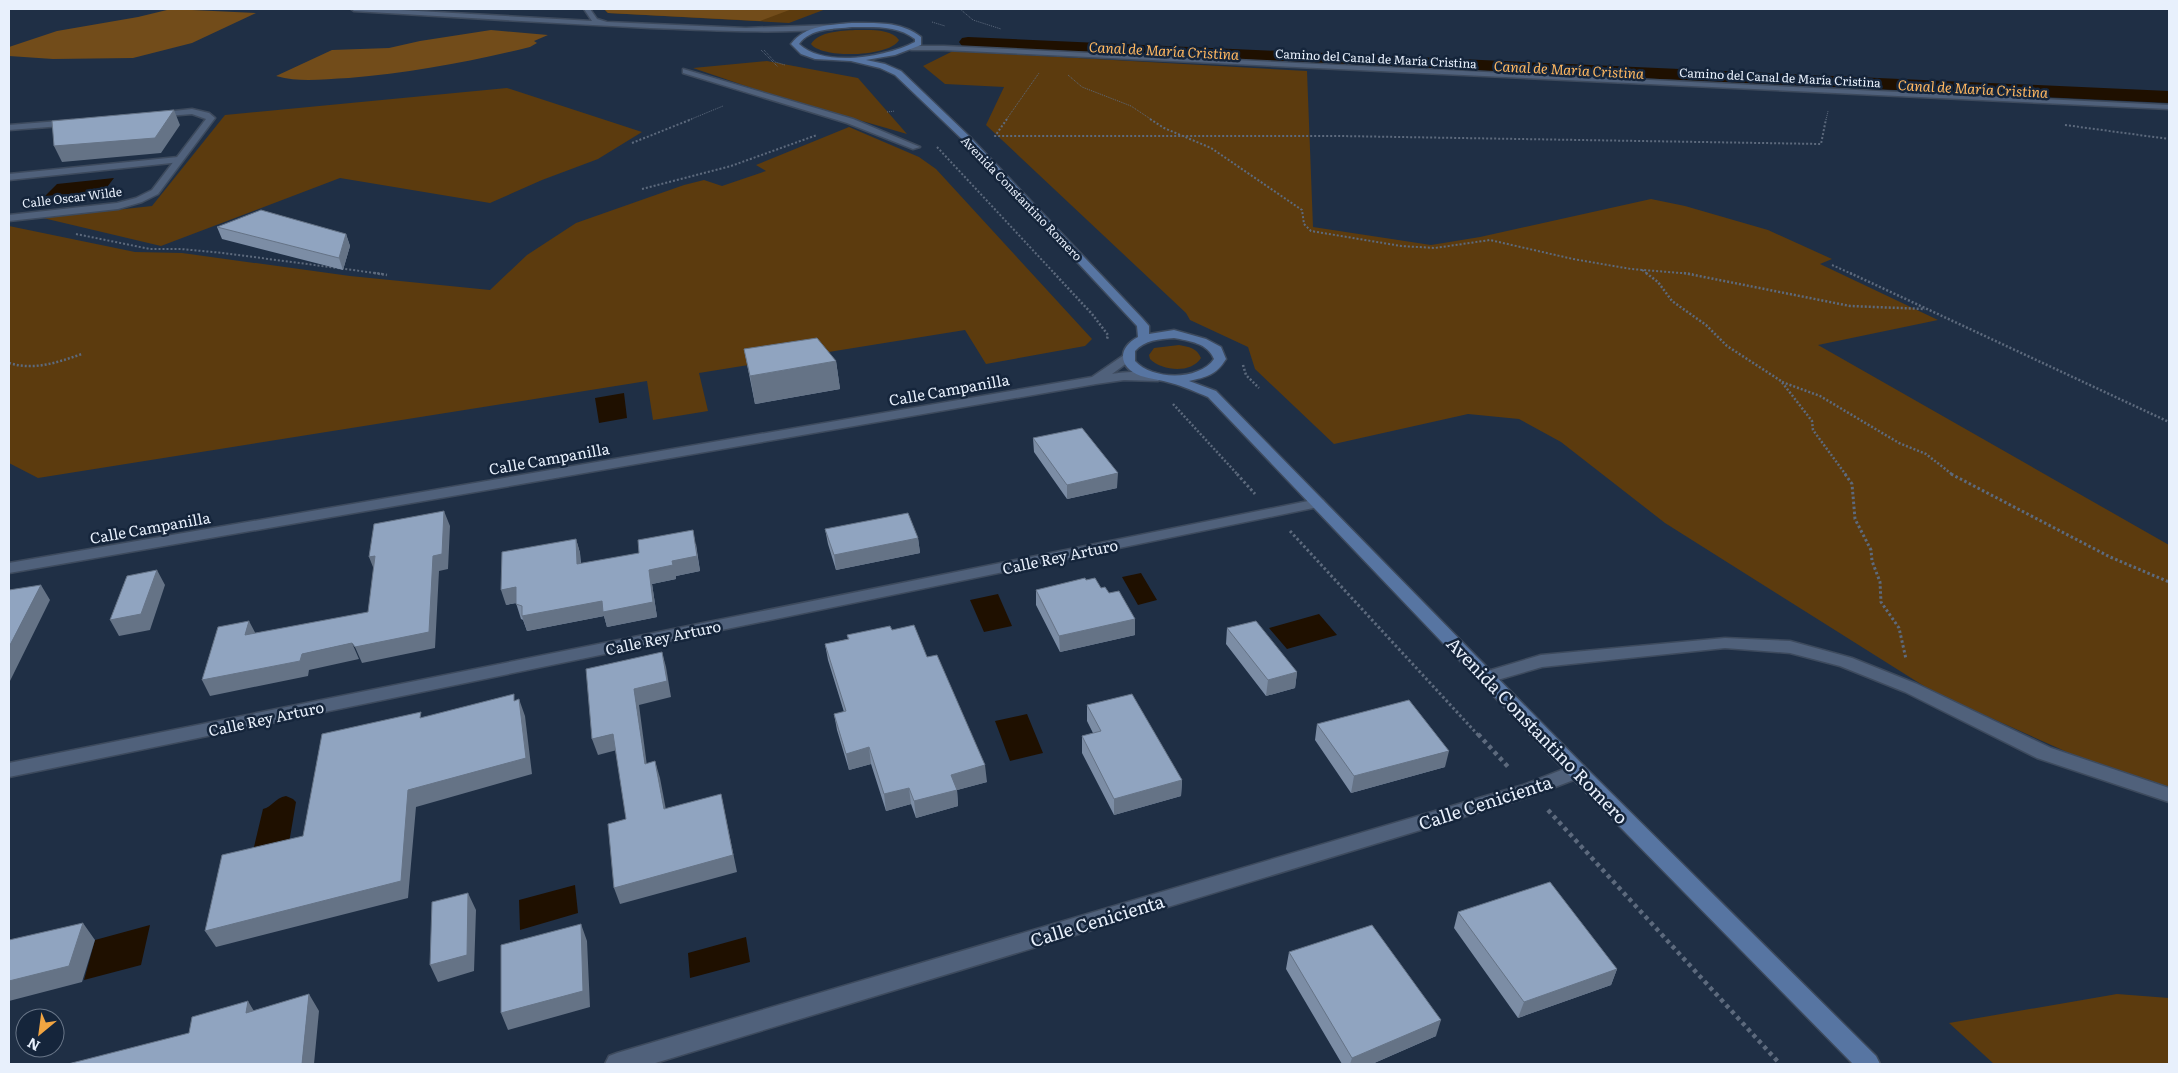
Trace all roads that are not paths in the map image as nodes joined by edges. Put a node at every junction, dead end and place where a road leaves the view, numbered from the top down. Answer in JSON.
{"nodes":[{"id":1,"x":354,"y":9,"type":"edge"},
{"id":2,"x":487,"y":9,"type":"edge"},
{"id":3,"x":587,"y":9,"type":"edge"},
{"id":4,"x":454,"y":15,"type":"junction"},
{"id":5,"x":509,"y":18,"type":"junction"},
{"id":6,"x":543,"y":21,"type":"junction"},
{"id":7,"x":609,"y":24,"type":"junction"},
{"id":8,"x":833,"y":27,"type":"junction"},
{"id":9,"x":746,"y":30,"type":"junction"},
{"id":10,"x":789,"y":40,"type":"junction"},
{"id":11,"x":910,"y":48,"type":"junction"},
{"id":12,"x":898,"y":52,"type":"junction"},
{"id":13,"x":850,"y":59,"type":"junction"},
{"id":14,"x":686,"y":71,"type":"dead end"},
{"id":15,"x":898,"y":73,"type":"junction"},
{"id":16,"x":2169,"y":107,"type":"edge"},
{"id":17,"x":148,"y":116,"type":"edge"},
{"id":18,"x":78,"y":122,"type":"edge"},
{"id":19,"x":9,"y":128,"type":"edge"},
{"id":20,"x":916,"y":146,"type":"dead end"},
{"id":21,"x":178,"y":160,"type":"junction"},
{"id":22,"x":9,"y":177,"type":"edge"},
{"id":23,"x":9,"y":218,"type":"edge"},
{"id":24,"x":1143,"y":326,"type":"junction"},
{"id":25,"x":1174,"y":334,"type":"junction"},
{"id":26,"x":1144,"y":339,"type":"junction"},
{"id":27,"x":1127,"y":357,"type":"junction"},
{"id":28,"x":1211,"y":371,"type":"junction"},
{"id":29,"x":1158,"y":377,"type":"junction"},
{"id":30,"x":1172,"y":379,"type":"junction"},
{"id":31,"x":1096,"y":380,"type":"junction"},
{"id":32,"x":1212,"y":394,"type":"junction"},
{"id":33,"x":1318,"y":503,"type":"junction"},
{"id":34,"x":9,"y":568,"type":"edge"},
{"id":35,"x":1487,"y":677,"type":"junction"},
{"id":36,"x":9,"y":770,"type":"edge"},
{"id":37,"x":1576,"y":771,"type":"junction"},
{"id":38,"x":2169,"y":795,"type":"edge"},
{"id":39,"x":617,"y":1064,"type":"edge"},
{"id":40,"x":1868,"y":1064,"type":"edge"}],
"edges":[{"from":1,"to":4,"type":"street"},
{"from":2,"to":4,"type":"street"},
{"from":2,"to":5,"type":"street"},
{"from":3,"to":6,"type":"street"},
{"from":3,"to":7,"type":"street"},
{"from":4,"to":5,"type":"street"},
{"from":5,"to":6,"type":"street"},
{"from":6,"to":7,"type":"street"},
{"from":7,"to":9,"type":"street"},
{"from":8,"to":9,"type":"street"},
{"from":8,"to":10,"type":"street"},
{"from":8,"to":11,"type":"street"},
{"from":9,"to":10,"type":"street"},
{"from":10,"to":13,"type":"street"},
{"from":11,"to":12,"type":"street"},
{"from":11,"to":16,"type":"street","name":"Camino del Canal de María Cristina"},
{"from":12,"to":13,"type":"street"},
{"from":12,"to":15,"type":"street"},
{"from":13,"to":15,"type":"street","name":"Avenida Constantino Romero"},
{"from":14,"to":20,"type":"street"},
{"from":15,"to":24,"type":"street","name":"Avenida Constantino Romero"},
{"from":17,"to":21,"type":"street","name":"Calle Oscar Wilde"},
{"from":18,"to":19,"type":"street"},
{"from":21,"to":22,"type":"street"},
{"from":21,"to":23,"type":"street","name":"Calle Oscar Wilde"},
{"from":24,"to":25,"type":"street"},
{"from":24,"to":26,"type":"street"},
{"from":25,"to":26,"type":"street"},
{"from":25,"to":28,"type":"street"},
{"from":26,"to":27,"type":"street"},
{"from":27,"to":29,"type":"street"},
{"from":27,"to":31,"type":"street","name":"Calle Campanilla"},
{"from":28,"to":30,"type":"street"},
{"from":28,"to":32,"type":"street"},
{"from":29,"to":30,"type":"street"},
{"from":29,"to":31,"type":"street","name":"Calle Campanilla"},
{"from":30,"to":32,"type":"street","name":"Avenida Constantino Romero"},
{"from":31,"to":34,"type":"street","name":"Calle Campanilla"},
{"from":32,"to":33,"type":"street","name":"Avenida Constantino Romero"},
{"from":33,"to":35,"type":"street","name":"Avenida Constantino Romero"},
{"from":33,"to":36,"type":"street","name":"Calle Rey Arturo"},
{"from":35,"to":37,"type":"street","name":"Avenida Constantino Romero"},
{"from":35,"to":38,"type":"street"},
{"from":37,"to":39,"type":"street","name":"Calle Cenicienta"},
{"from":37,"to":40,"type":"street","name":"Avenida Constantino Romero"}]}
